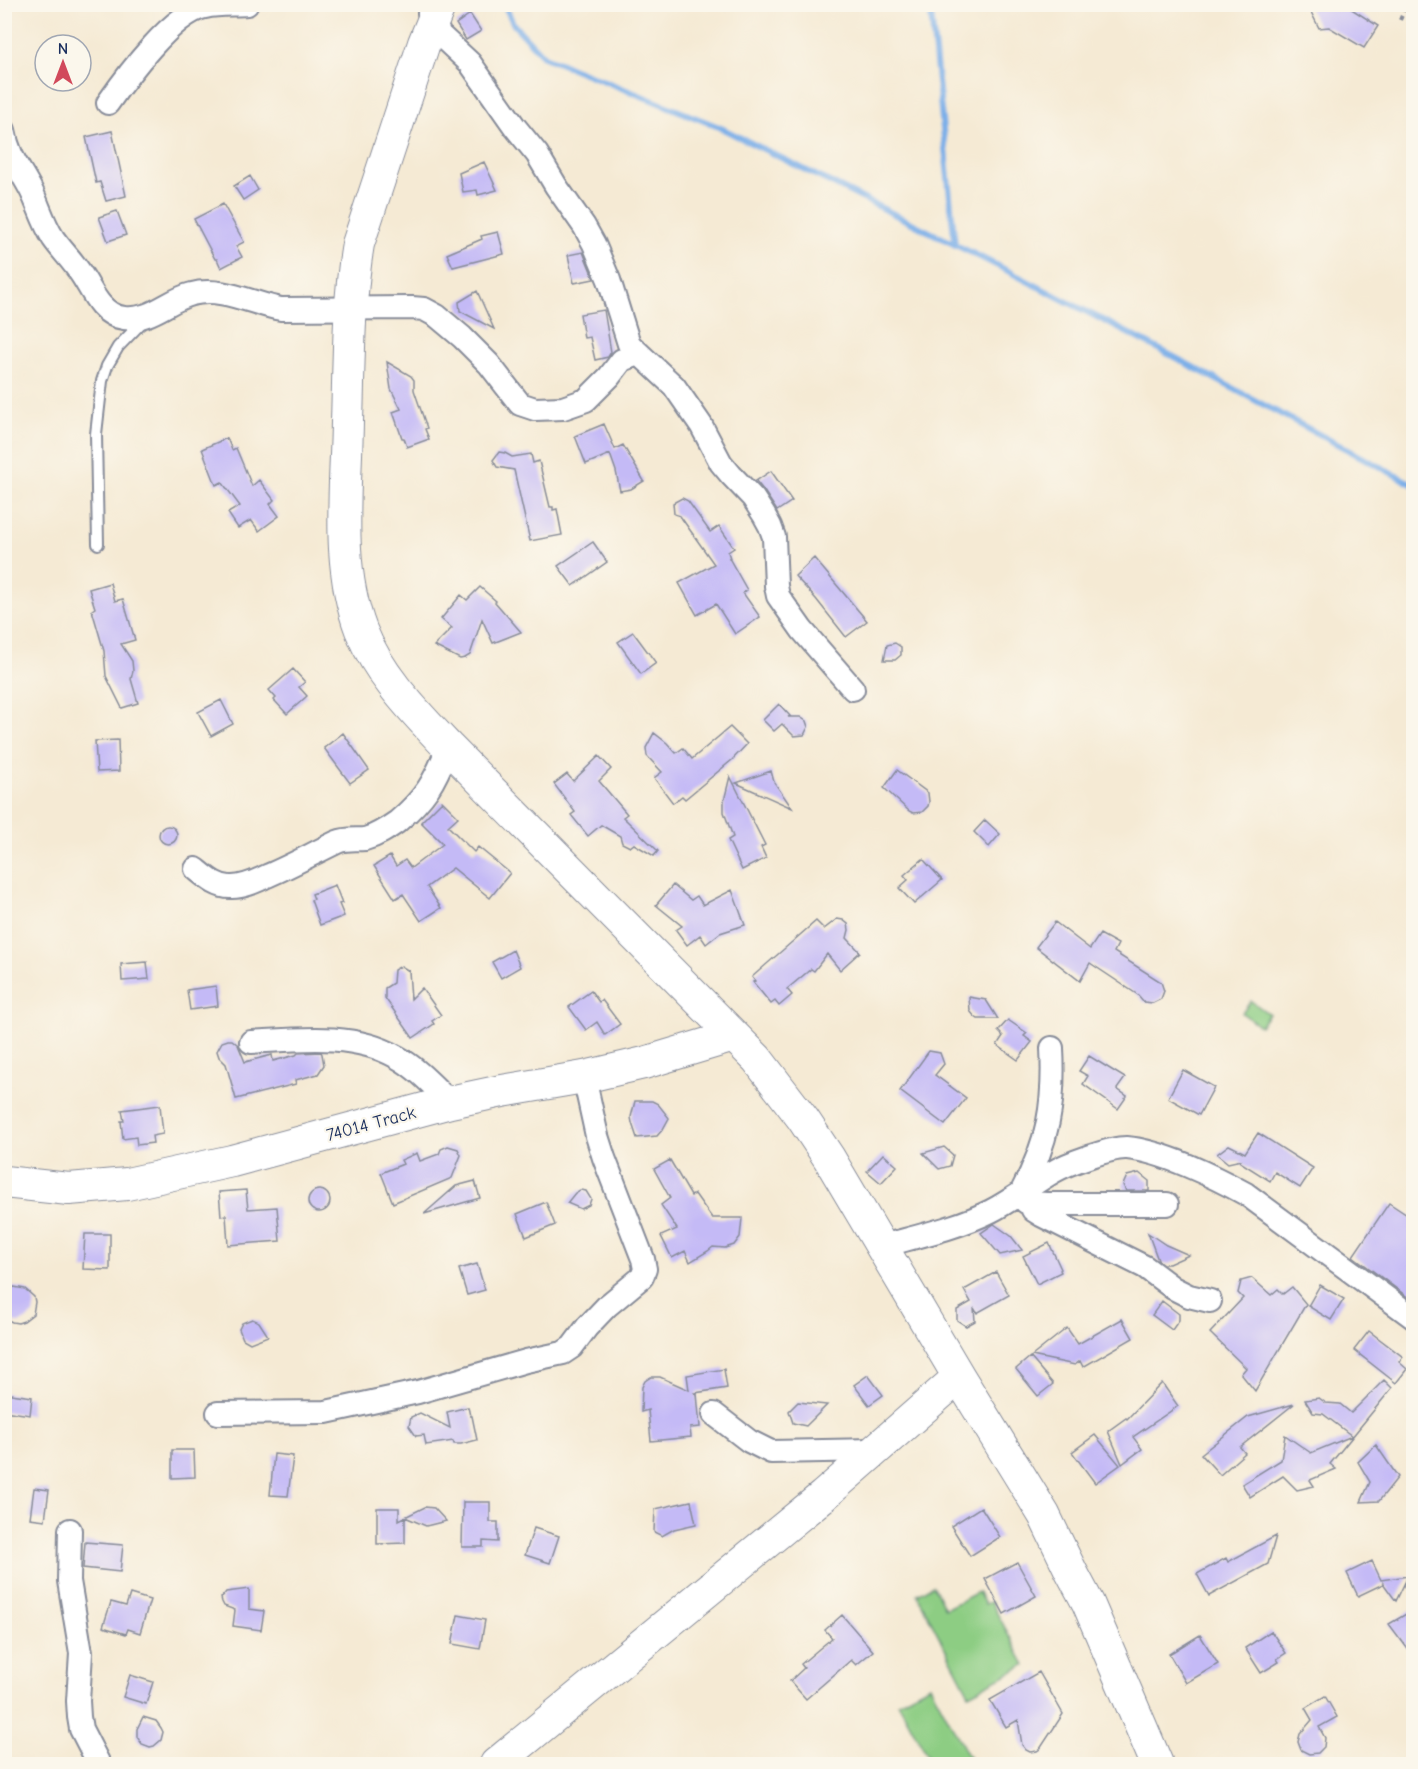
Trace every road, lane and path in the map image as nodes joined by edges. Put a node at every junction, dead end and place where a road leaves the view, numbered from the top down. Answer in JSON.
{"nodes":[{"id":1,"x":247,"y":4,"type":"edge"},
{"id":2,"x":1407,"y":4,"type":"edge"},
{"id":3,"x":432,"y":10,"type":"edge"},
{"id":4,"x":1400,"y":20,"type":"dead end"},
{"id":5,"x":108,"y":103,"type":"dead end"},
{"id":6,"x":4,"y":130,"type":"edge"},
{"id":7,"x":350,"y":309,"type":"junction"},
{"id":8,"x":149,"y":315,"type":"junction"},
{"id":9,"x":638,"y":354,"type":"junction"},
{"id":10,"x":98,"y":544,"type":"dead end"},
{"id":11,"x":853,"y":689,"type":"dead end"},
{"id":12,"x":448,"y":747,"type":"junction"},
{"id":13,"x":196,"y":869,"type":"dead end"},
{"id":14,"x":734,"y":1036,"type":"junction"},
{"id":15,"x":251,"y":1042,"type":"dead end"},
{"id":16,"x":1052,"y":1048,"type":"dead end"},
{"id":17,"x":584,"y":1077,"type":"junction"},
{"id":18,"x":450,"y":1102,"type":"junction"},
{"id":19,"x":4,"y":1182,"type":"edge"},
{"id":20,"x":1021,"y":1197,"type":"junction"},
{"id":21,"x":1167,"y":1204,"type":"dead end"},
{"id":22,"x":882,"y":1246,"type":"junction"},
{"id":23,"x":1210,"y":1301,"type":"dead end"},
{"id":24,"x":1413,"y":1318,"type":"edge"},
{"id":25,"x":959,"y":1377,"type":"junction"},
{"id":26,"x":218,"y":1413,"type":"dead end"},
{"id":27,"x":714,"y":1414,"type":"dead end"},
{"id":28,"x":875,"y":1450,"type":"junction"},
{"id":29,"x":70,"y":1530,"type":"dead end"},
{"id":30,"x":99,"y":1764,"type":"edge"},
{"id":31,"x":496,"y":1764,"type":"edge"},
{"id":32,"x":1157,"y":1764,"type":"edge"}],
"edges":[{"from":1,"to":5,"type":"street"},
{"from":2,"to":4,"type":"path"},
{"from":3,"to":7,"type":"street"},
{"from":3,"to":9,"type":"street"},
{"from":6,"to":8,"type":"street"},
{"from":7,"to":8,"type":"street"},
{"from":7,"to":9,"type":"street"},
{"from":7,"to":12,"type":"street"},
{"from":8,"to":10,"type":"lane"},
{"from":9,"to":11,"type":"street"},
{"from":12,"to":13,"type":"street"},
{"from":12,"to":14,"type":"street"},
{"from":14,"to":17,"type":"street","name":"74014 Track"},
{"from":14,"to":22,"type":"street"},
{"from":15,"to":18,"type":"street"},
{"from":16,"to":20,"type":"street"},
{"from":17,"to":18,"type":"street","name":"74014 Track"},
{"from":17,"to":26,"type":"street"},
{"from":18,"to":19,"type":"street","name":"74014 Track"},
{"from":20,"to":21,"type":"street"},
{"from":20,"to":22,"type":"street"},
{"from":20,"to":23,"type":"street"},
{"from":20,"to":24,"type":"street"},
{"from":22,"to":25,"type":"street"},
{"from":25,"to":28,"type":"street"},
{"from":25,"to":32,"type":"street"},
{"from":27,"to":28,"type":"street"},
{"from":28,"to":31,"type":"street"},
{"from":29,"to":30,"type":"street"}]}
